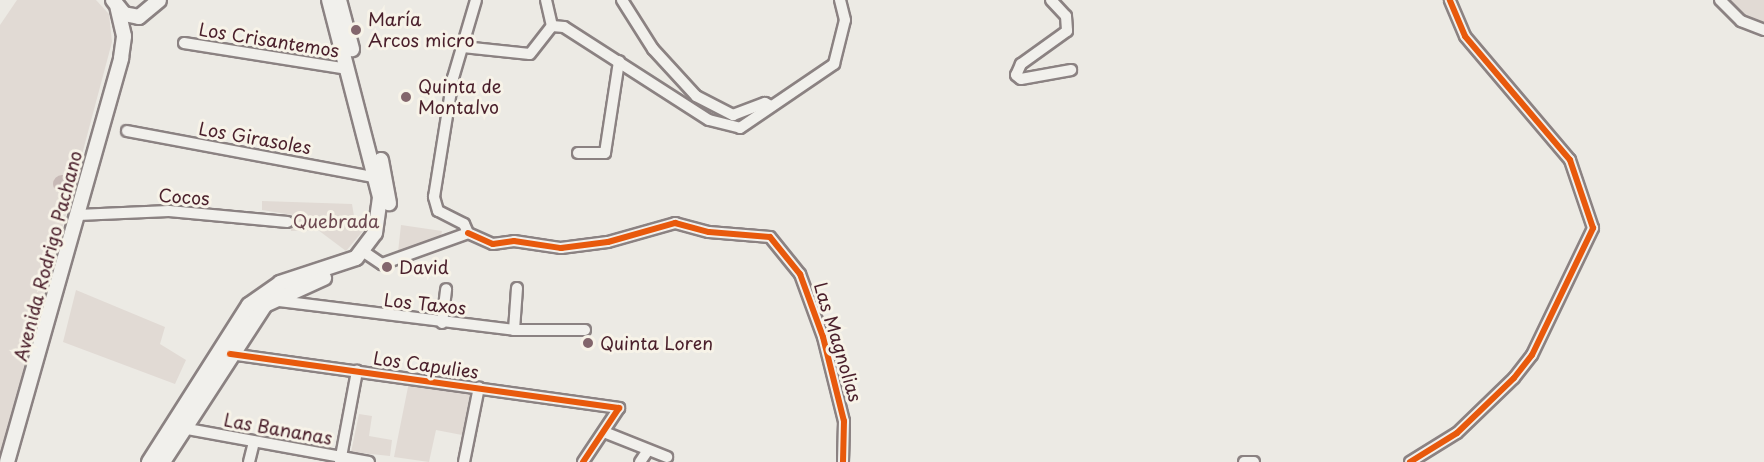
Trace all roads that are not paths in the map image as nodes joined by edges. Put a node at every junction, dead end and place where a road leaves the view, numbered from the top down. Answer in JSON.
{"nodes":[{"id":1,"x":159,"y":0,"type":"edge"},
{"id":2,"x":329,"y":0,"type":"edge"},
{"id":3,"x":339,"y":0,"type":"edge"},
{"id":4,"x":476,"y":0,"type":"edge"},
{"id":5,"x":546,"y":0,"type":"edge"},
{"id":6,"x":622,"y":0,"type":"edge"},
{"id":7,"x":840,"y":0,"type":"edge"},
{"id":8,"x":1051,"y":0,"type":"edge"},
{"id":9,"x":1450,"y":0,"type":"edge"},
{"id":10,"x":1720,"y":0,"type":"edge"},
{"id":11,"x":114,"y":3,"type":"edge"},
{"id":12,"x":147,"y":15,"type":"junction"},
{"id":13,"x":552,"y":26,"type":"junction"},
{"id":14,"x":1764,"y":30,"type":"edge"},
{"id":15,"x":184,"y":43,"type":"dead end"},
{"id":16,"x":463,"y":47,"type":"junction"},
{"id":17,"x":121,"y":58,"type":"junction"},
{"id":18,"x":619,"y":61,"type":"junction"},
{"id":19,"x":1071,"y":70,"type":"dead end"},
{"id":20,"x":353,"y":74,"type":"junction"},
{"id":21,"x":771,"y":106,"type":"junction"},
{"id":22,"x":127,"y":131,"type":"dead end"},
{"id":23,"x":578,"y":153,"type":"dead end"},
{"id":24,"x":377,"y":178,"type":"junction"},
{"id":25,"x":78,"y":215,"type":"junction"},
{"id":26,"x":287,"y":222,"type":"dead end"},
{"id":27,"x":382,"y":223,"type":"junction"},
{"id":28,"x":468,"y":232,"type":"junction"},
{"id":29,"x":366,"y":255,"type":"junction"},
{"id":30,"x":517,"y":288,"type":"dead end"},
{"id":31,"x":446,"y":289,"type":"dead end"},
{"id":32,"x":269,"y":296,"type":"junction"},
{"id":33,"x":442,"y":323,"type":"junction"},
{"id":34,"x":514,"y":330,"type":"junction"},
{"id":35,"x":585,"y":330,"type":"dead end"},
{"id":36,"x":230,"y":354,"type":"junction"},
{"id":37,"x":357,"y":371,"type":"junction"},
{"id":38,"x":479,"y":387,"type":"junction"},
{"id":39,"x":182,"y":428,"type":"junction"},
{"id":40,"x":604,"y":432,"type":"junction"},
{"id":41,"x":254,"y":442,"type":"junction"},
{"id":42,"x":648,"y":450,"type":"junction"},
{"id":43,"x":667,"y":457,"type":"dead end"},
{"id":44,"x":341,"y":460,"type":"edge"},
{"id":45,"x":7,"y":462,"type":"edge"},
{"id":46,"x":149,"y":462,"type":"edge"},
{"id":47,"x":164,"y":462,"type":"edge"},
{"id":48,"x":249,"y":462,"type":"edge"},
{"id":49,"x":369,"y":462,"type":"edge"},
{"id":50,"x":464,"y":462,"type":"edge"},
{"id":51,"x":583,"y":462,"type":"edge"},
{"id":52,"x":640,"y":462,"type":"edge"},
{"id":53,"x":843,"y":462,"type":"edge"},
{"id":54,"x":1244,"y":462,"type":"edge"},
{"id":55,"x":1254,"y":462,"type":"edge"},
{"id":56,"x":1410,"y":462,"type":"edge"}],
"edges":[{"from":1,"to":12,"type":"main road","name":"Avenida Rodrigo Pachano"},
{"from":2,"to":20,"type":"main road"},
{"from":3,"to":20,"type":"main road"},
{"from":4,"to":16,"type":"street","name":"Las Magnolias"},
{"from":5,"to":13,"type":"street"},
{"from":6,"to":21,"type":"street"},
{"from":7,"to":21,"type":"street"},
{"from":8,"to":19,"type":"street"},
{"from":9,"to":56,"type":"street"},
{"from":10,"to":14,"type":"street"},
{"from":11,"to":12,"type":"main road"},
{"from":11,"to":17,"type":"main road","name":"Avenida Rodrigo Pachano"},
{"from":12,"to":17,"type":"main road","name":"Avenida Rodrigo Pachano"},
{"from":13,"to":16,"type":"street"},
{"from":13,"to":18,"type":"street"},
{"from":15,"to":20,"type":"street","name":"Los Crisantemos"},
{"from":16,"to":28,"type":"street","name":"Las Magnolias"},
{"from":17,"to":25,"type":"main road","name":"Avenida Rodrigo Pachano"},
{"from":18,"to":21,"type":"street"},
{"from":18,"to":23,"type":"street"},
{"from":20,"to":24,"type":"main road"},
{"from":20,"to":27,"type":"main road"},
{"from":22,"to":24,"type":"street","name":"Los Girasoles"},
{"from":24,"to":27,"type":"main road"},
{"from":25,"to":26,"type":"street","name":"Cocos"},
{"from":25,"to":45,"type":"main road","name":"Avenida Rodrigo Pachano"},
{"from":27,"to":29,"type":"main road"},
{"from":28,"to":29,"type":"street"},
{"from":28,"to":53,"type":"street","name":"Las Magnolias"},
{"from":29,"to":32,"type":"main road"},
{"from":30,"to":34,"type":"street"},
{"from":31,"to":33,"type":"street"},
{"from":32,"to":33,"type":"street","name":"Los Taxos"},
{"from":32,"to":36,"type":"main road"},
{"from":32,"to":46,"type":"main road"},
{"from":33,"to":34,"type":"street","name":"Los Taxos"},
{"from":34,"to":35,"type":"street","name":"Los Taxos"},
{"from":36,"to":37,"type":"street","name":"Los Capulies"},
{"from":36,"to":39,"type":"main road"},
{"from":37,"to":38,"type":"street","name":"Los Capulies"},
{"from":37,"to":44,"type":"street"},
{"from":38,"to":40,"type":"street","name":"Los Capulies"},
{"from":38,"to":50,"type":"street"},
{"from":39,"to":41,"type":"street","name":"Las Bananas"},
{"from":39,"to":47,"type":"main road"},
{"from":40,"to":42,"type":"street"},
{"from":40,"to":51,"type":"street"},
{"from":41,"to":44,"type":"street","name":"Las Bananas"},
{"from":41,"to":48,"type":"street"},
{"from":42,"to":43,"type":"street"},
{"from":42,"to":52,"type":"street"},
{"from":44,"to":49,"type":"street","name":"Las Bananas"},
{"from":54,"to":55,"type":"street"}]}
